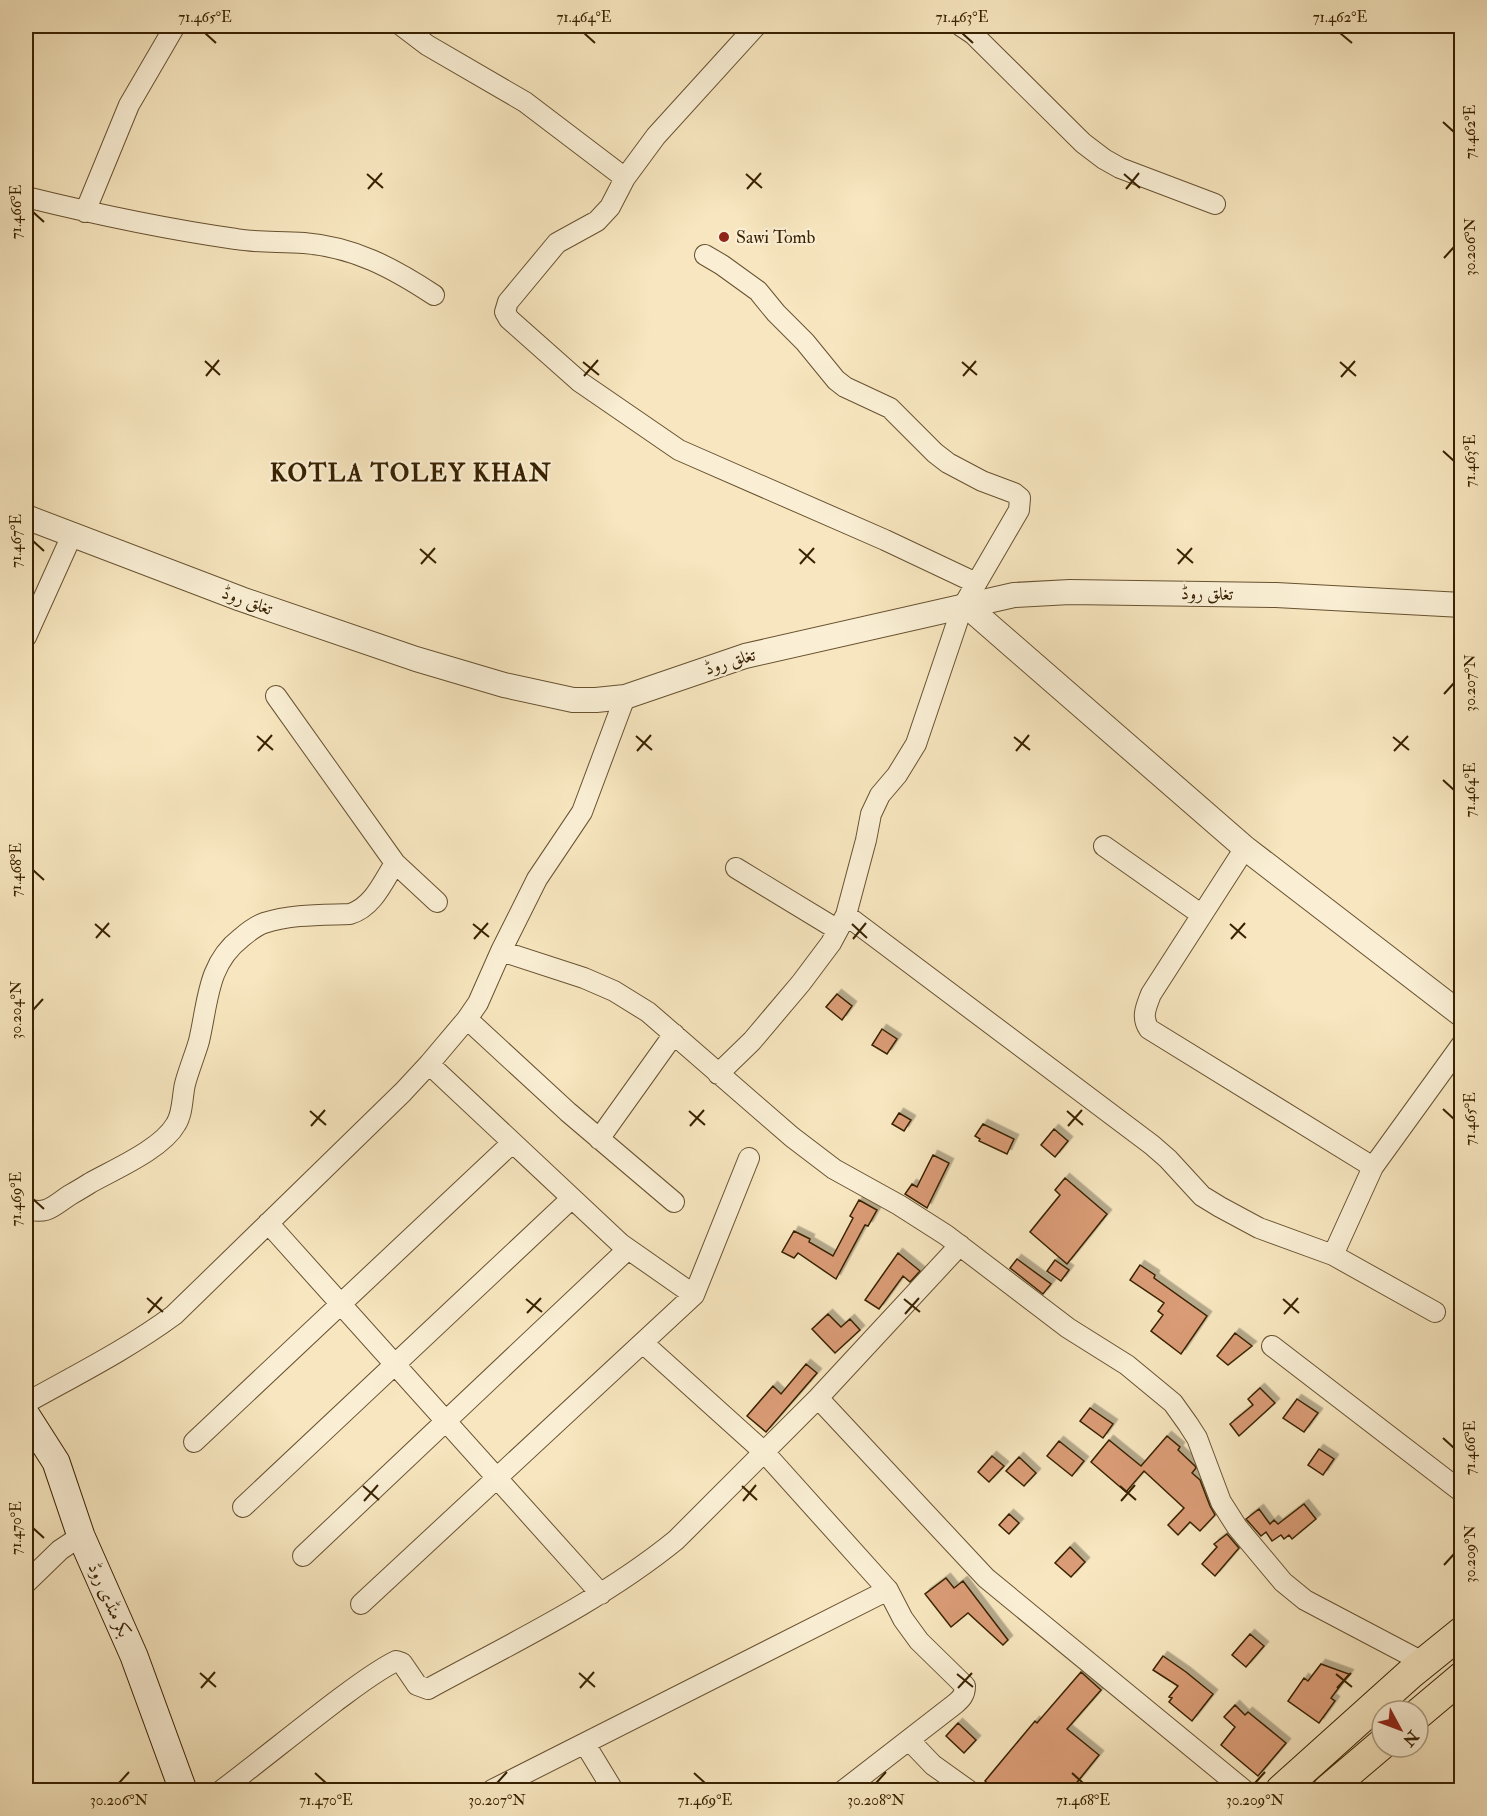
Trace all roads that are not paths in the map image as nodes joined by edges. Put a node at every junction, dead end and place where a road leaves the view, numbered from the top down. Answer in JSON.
{"nodes":[{"id":1,"x":175,"y":26,"type":"edge"},
{"id":2,"x":402,"y":26,"type":"edge"},
{"id":3,"x":756,"y":26,"type":"edge"},
{"id":4,"x":961,"y":26,"type":"edge"},
{"id":5,"x":625,"y":178,"type":"junction"},
{"id":6,"x":26,"y":197,"type":"edge"},
{"id":7,"x":1215,"y":204,"type":"dead end"},
{"id":8,"x":85,"y":212,"type":"junction"},
{"id":9,"x":705,"y":255,"type":"dead end"},
{"id":10,"x":434,"y":295,"type":"dead end"},
{"id":11,"x":26,"y":517,"type":"edge"},
{"id":12,"x":72,"y":535,"type":"junction"},
{"id":13,"x":976,"y":583,"type":"junction"},
{"id":14,"x":1461,"y":605,"type":"edge"},
{"id":15,"x":965,"y":608,"type":"junction"},
{"id":16,"x":26,"y":637,"type":"edge"},
{"id":17,"x":276,"y":696,"type":"dead end"},
{"id":18,"x":625,"y":697,"type":"junction"},
{"id":19,"x":1104,"y":846,"type":"dead end"},
{"id":20,"x":1245,"y":848,"type":"junction"},
{"id":21,"x":395,"y":863,"type":"junction"},
{"id":22,"x":736,"y":868,"type":"dead end"},
{"id":23,"x":437,"y":902,"type":"dead end"},
{"id":24,"x":1202,"y":915,"type":"junction"},
{"id":25,"x":842,"y":922,"type":"junction"},
{"id":26,"x":501,"y":951,"type":"junction"},
{"id":27,"x":1461,"y":1015,"type":"edge"},
{"id":28,"x":467,"y":1019,"type":"junction"},
{"id":29,"x":674,"y":1034,"type":"junction"},
{"id":30,"x":1461,"y":1044,"type":"edge"},
{"id":31,"x":429,"y":1064,"type":"junction"},
{"id":32,"x":718,"y":1074,"type":"junction"},
{"id":33,"x":599,"y":1139,"type":"junction"},
{"id":34,"x":512,"y":1143,"type":"junction"},
{"id":35,"x":749,"y":1158,"type":"dead end"},
{"id":36,"x":1373,"y":1167,"type":"junction"},
{"id":37,"x":572,"y":1198,"type":"junction"},
{"id":38,"x":674,"y":1202,"type":"dead end"},
{"id":39,"x":26,"y":1209,"type":"edge"},
{"id":40,"x":268,"y":1223,"type":"junction"},
{"id":41,"x":960,"y":1245,"type":"junction"},
{"id":42,"x":628,"y":1249,"type":"junction"},
{"id":43,"x":1334,"y":1255,"type":"junction"},
{"id":44,"x":694,"y":1295,"type":"junction"},
{"id":45,"x":341,"y":1304,"type":"junction"},
{"id":46,"x":1435,"y":1312,"type":"dead end"},
{"id":47,"x":643,"y":1343,"type":"junction"},
{"id":48,"x":1272,"y":1346,"type":"dead end"},
{"id":49,"x":395,"y":1364,"type":"junction"},
{"id":50,"x":818,"y":1398,"type":"junction"},
{"id":51,"x":26,"y":1403,"type":"edge"},
{"id":52,"x":446,"y":1421,"type":"junction"},
{"id":53,"x":29,"y":1428,"type":"edge"},
{"id":54,"x":194,"y":1442,"type":"dead end"},
{"id":55,"x":764,"y":1452,"type":"junction"},
{"id":56,"x":497,"y":1478,"type":"junction"},
{"id":57,"x":1461,"y":1492,"type":"edge"},
{"id":58,"x":243,"y":1507,"type":"dead end"},
{"id":59,"x":81,"y":1536,"type":"junction"},
{"id":60,"x":303,"y":1556,"type":"dead end"},
{"id":61,"x":26,"y":1583,"type":"edge"},
{"id":62,"x":888,"y":1590,"type":"junction"},
{"id":63,"x":601,"y":1594,"type":"junction"},
{"id":64,"x":361,"y":1604,"type":"dead end"},
{"id":65,"x":1461,"y":1632,"type":"edge"},
{"id":66,"x":1417,"y":1659,"type":"dead end"},
{"id":67,"x":1461,"y":1677,"type":"edge"},
{"id":68,"x":1430,"y":1704,"type":"edge"},
{"id":69,"x":909,"y":1740,"type":"junction"},
{"id":70,"x":585,"y":1744,"type":"junction"},
{"id":71,"x":1370,"y":1754,"type":"edge"},
{"id":72,"x":183,"y":1791,"type":"edge"},
{"id":73,"x":222,"y":1791,"type":"edge"},
{"id":74,"x":492,"y":1791,"type":"edge"},
{"id":75,"x":613,"y":1791,"type":"edge"},
{"id":76,"x":844,"y":1791,"type":"edge"},
{"id":77,"x":968,"y":1791,"type":"edge"},
{"id":78,"x":1244,"y":1791,"type":"edge"},
{"id":79,"x":1281,"y":1791,"type":"edge"},
{"id":80,"x":1328,"y":1791,"type":"edge"}],
"edges":[{"from":1,"to":8,"type":"street"},
{"from":2,"to":5,"type":"street"},
{"from":3,"to":5,"type":"street"},
{"from":4,"to":7,"type":"street"},
{"from":5,"to":13,"type":"street"},
{"from":6,"to":8,"type":"street"},
{"from":8,"to":10,"type":"street"},
{"from":9,"to":13,"type":"street"},
{"from":11,"to":12,"type":"street","name":"تغلق روڈ"},
{"from":12,"to":16,"type":"street"},
{"from":12,"to":18,"type":"street","name":"تغلق روڈ"},
{"from":13,"to":15,"type":"street"},
{"from":14,"to":15,"type":"street","name":"تغلق روڈ"},
{"from":15,"to":18,"type":"street","name":"تغلق روڈ"},
{"from":15,"to":20,"type":"street"},
{"from":15,"to":25,"type":"street"},
{"from":17,"to":21,"type":"street"},
{"from":18,"to":26,"type":"street"},
{"from":19,"to":24,"type":"street"},
{"from":20,"to":24,"type":"street"},
{"from":20,"to":27,"type":"street"},
{"from":21,"to":23,"type":"street"},
{"from":21,"to":39,"type":"street"},
{"from":22,"to":25,"type":"street"},
{"from":24,"to":36,"type":"street"},
{"from":25,"to":32,"type":"street"},
{"from":25,"to":43,"type":"street"},
{"from":26,"to":28,"type":"street"},
{"from":26,"to":29,"type":"street"},
{"from":28,"to":31,"type":"street"},
{"from":28,"to":33,"type":"street"},
{"from":29,"to":32,"type":"street"},
{"from":29,"to":33,"type":"street"},
{"from":30,"to":36,"type":"street"},
{"from":31,"to":34,"type":"street"},
{"from":31,"to":40,"type":"street"},
{"from":32,"to":41,"type":"street"},
{"from":33,"to":38,"type":"street"},
{"from":34,"to":37,"type":"street"},
{"from":34,"to":45,"type":"street"},
{"from":35,"to":44,"type":"street"},
{"from":36,"to":43,"type":"street"},
{"from":37,"to":42,"type":"street"},
{"from":37,"to":49,"type":"street"},
{"from":40,"to":45,"type":"street"},
{"from":40,"to":51,"type":"street"},
{"from":41,"to":50,"type":"street"},
{"from":41,"to":66,"type":"street"},
{"from":42,"to":44,"type":"street"},
{"from":42,"to":52,"type":"street"},
{"from":43,"to":46,"type":"street"},
{"from":44,"to":47,"type":"street"},
{"from":45,"to":49,"type":"street"},
{"from":45,"to":54,"type":"street"},
{"from":47,"to":55,"type":"street"},
{"from":47,"to":56,"type":"street"},
{"from":48,"to":57,"type":"street"},
{"from":49,"to":52,"type":"street"},
{"from":49,"to":58,"type":"street"},
{"from":50,"to":55,"type":"street"},
{"from":50,"to":78,"type":"street"},
{"from":52,"to":56,"type":"street"},
{"from":52,"to":60,"type":"street"},
{"from":53,"to":59,"type":"main road","name":"بکر منڈی روڈ"},
{"from":55,"to":62,"type":"street"},
{"from":55,"to":63,"type":"street"},
{"from":56,"to":63,"type":"street"},
{"from":56,"to":64,"type":"street"},
{"from":59,"to":61,"type":"street"},
{"from":59,"to":72,"type":"main road","name":"بکر منڈی روڈ"},
{"from":62,"to":69,"type":"street"},
{"from":62,"to":70,"type":"street"},
{"from":63,"to":73,"type":"street"},
{"from":65,"to":79,"type":"main road"},
{"from":67,"to":68,"type":"main road"},
{"from":69,"to":76,"type":"street"},
{"from":69,"to":77,"type":"street"},
{"from":70,"to":74,"type":"street"},
{"from":70,"to":75,"type":"street"},
{"from":71,"to":80,"type":"main road"}]}
